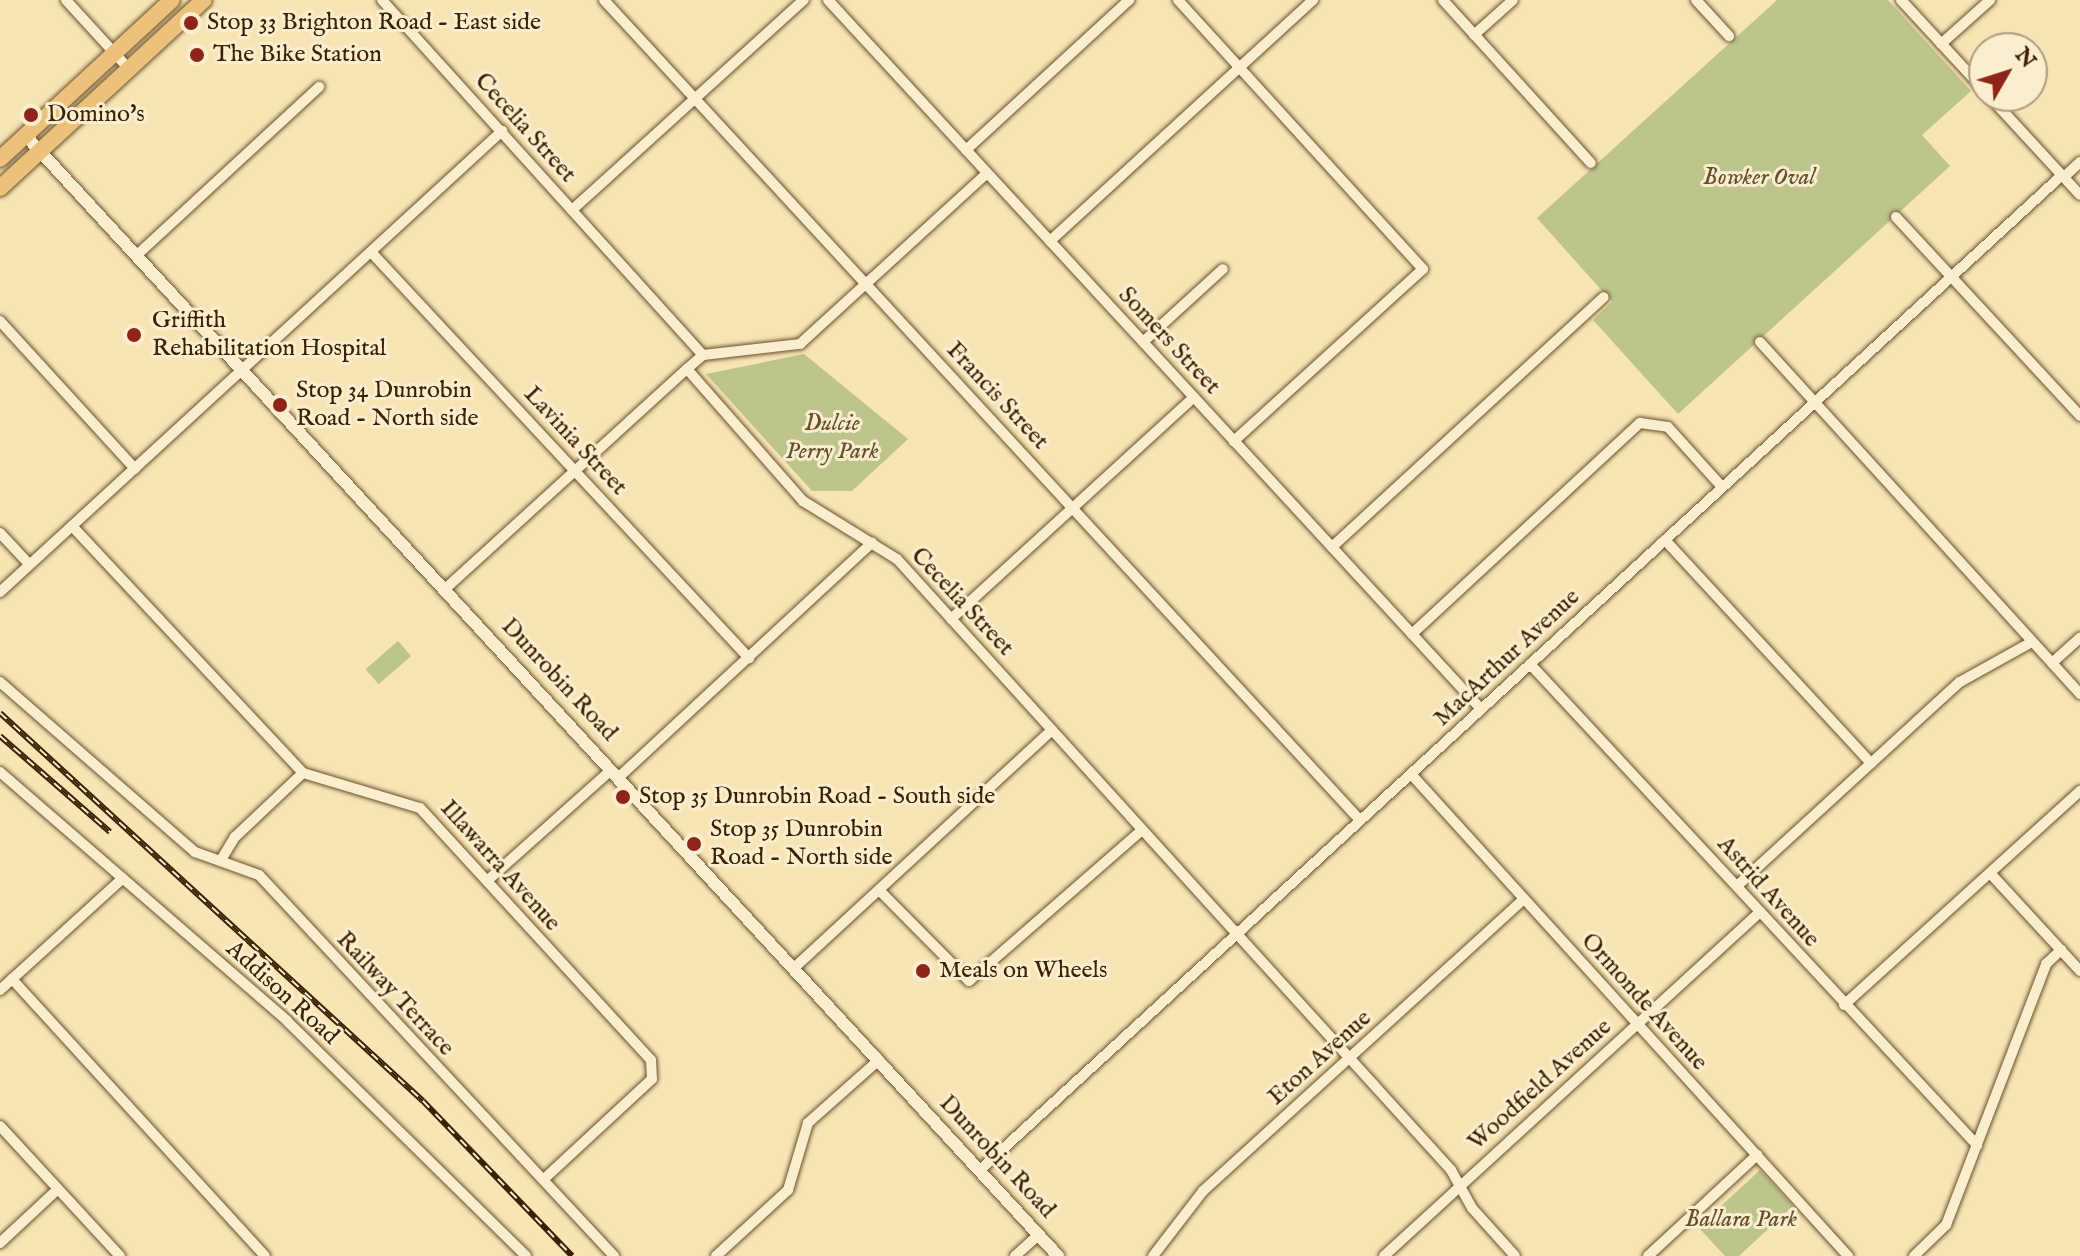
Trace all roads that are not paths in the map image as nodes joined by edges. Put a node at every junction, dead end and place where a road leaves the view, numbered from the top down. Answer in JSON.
{"nodes":[{"id":1,"x":66,"y":0,"type":"edge"},
{"id":2,"x":172,"y":0,"type":"edge"},
{"id":3,"x":204,"y":0,"type":"edge"},
{"id":4,"x":382,"y":0,"type":"edge"},
{"id":5,"x":604,"y":0,"type":"edge"},
{"id":6,"x":804,"y":0,"type":"edge"},
{"id":7,"x":828,"y":0,"type":"edge"},
{"id":8,"x":1129,"y":0,"type":"edge"},
{"id":9,"x":1178,"y":0,"type":"edge"},
{"id":10,"x":1313,"y":0,"type":"edge"},
{"id":11,"x":1443,"y":0,"type":"edge"},
{"id":12,"x":1513,"y":0,"type":"edge"},
{"id":13,"x":1696,"y":0,"type":"edge"},
{"id":14,"x":1901,"y":0,"type":"edge"},
{"id":15,"x":1990,"y":0,"type":"edge"},
{"id":16,"x":1474,"y":35,"type":"junction"},
{"id":17,"x":1729,"y":36,"type":"dead end"},
{"id":18,"x":1941,"y":44,"type":"junction"},
{"id":19,"x":115,"y":54,"type":"junction"},
{"id":20,"x":1239,"y":68,"type":"junction"},
{"id":21,"x":129,"y":69,"type":"junction"},
{"id":22,"x":1968,"y":73,"type":"edge"},
{"id":23,"x":319,"y":87,"type":"dead end"},
{"id":24,"x":695,"y":99,"type":"junction"},
{"id":25,"x":2004,"y":112,"type":"edge"},
{"id":26,"x":502,"y":131,"type":"junction"},
{"id":27,"x":26,"y":136,"type":"junction"},
{"id":28,"x":966,"y":150,"type":"junction"},
{"id":29,"x":40,"y":152,"type":"junction"},
{"id":30,"x":0,"y":159,"type":"edge"},
{"id":31,"x":2080,"y":162,"type":"edge"},
{"id":32,"x":1591,"y":163,"type":"dead end"},
{"id":33,"x":987,"y":173,"type":"junction"},
{"id":34,"x":2063,"y":176,"type":"junction"},
{"id":35,"x":0,"y":188,"type":"edge"},
{"id":36,"x":2080,"y":195,"type":"edge"},
{"id":37,"x":572,"y":210,"type":"junction"},
{"id":38,"x":1896,"y":217,"type":"dead end"},
{"id":39,"x":1050,"y":241,"type":"junction"},
{"id":40,"x":371,"y":252,"type":"junction"},
{"id":41,"x":137,"y":255,"type":"junction"},
{"id":42,"x":1223,"y":269,"type":"dead end"},
{"id":43,"x":1951,"y":277,"type":"junction"},
{"id":44,"x":867,"y":285,"type":"junction"},
{"id":45,"x":1604,"y":297,"type":"dead end"},
{"id":46,"x":0,"y":321,"type":"edge"},
{"id":47,"x":1143,"y":342,"type":"junction"},
{"id":48,"x":1760,"y":342,"type":"dead end"},
{"id":49,"x":703,"y":355,"type":"junction"},
{"id":50,"x":687,"y":369,"type":"junction"},
{"id":51,"x":244,"y":370,"type":"junction"},
{"id":52,"x":1194,"y":397,"type":"junction"},
{"id":53,"x":1814,"y":402,"type":"junction"},
{"id":54,"x":2080,"y":416,"type":"edge"},
{"id":55,"x":1234,"y":441,"type":"junction"},
{"id":56,"x":135,"y":469,"type":"junction"},
{"id":57,"x":574,"y":470,"type":"junction"},
{"id":58,"x":1722,"y":487,"type":"junction"},
{"id":59,"x":1072,"y":508,"type":"junction"},
{"id":60,"x":72,"y":526,"type":"junction"},
{"id":61,"x":0,"y":533,"type":"edge"},
{"id":62,"x":1665,"y":540,"type":"junction"},
{"id":63,"x":872,"y":543,"type":"junction"},
{"id":64,"x":1332,"y":547,"type":"junction"},
{"id":65,"x":29,"y":564,"type":"junction"},
{"id":66,"x":445,"y":589,"type":"junction"},
{"id":67,"x":0,"y":592,"type":"edge"},
{"id":68,"x":951,"y":619,"type":"junction"},
{"id":69,"x":1412,"y":634,"type":"junction"},
{"id":70,"x":2080,"y":638,"type":"edge"},
{"id":71,"x":2032,"y":642,"type":"junction"},
{"id":72,"x":749,"y":658,"type":"junction"},
{"id":73,"x":2052,"y":663,"type":"junction"},
{"id":74,"x":1530,"y":664,"type":"junction"},
{"id":75,"x":0,"y":682,"type":"edge"},
{"id":76,"x":2080,"y":694,"type":"edge"},
{"id":77,"x":1481,"y":709,"type":"junction"},
{"id":78,"x":1052,"y":730,"type":"junction"},
{"id":79,"x":1871,"y":763,"type":"junction"},
{"id":80,"x":0,"y":772,"type":"edge"},
{"id":81,"x":303,"y":773,"type":"junction"},
{"id":82,"x":615,"y":774,"type":"junction"},
{"id":83,"x":1411,"y":774,"type":"junction"},
{"id":84,"x":2080,"y":791,"type":"edge"},
{"id":85,"x":1360,"y":820,"type":"junction"},
{"id":86,"x":1142,"y":830,"type":"junction"},
{"id":87,"x":221,"y":860,"type":"junction"},
{"id":88,"x":1990,"y":873,"type":"junction"},
{"id":89,"x":123,"y":878,"type":"junction"},
{"id":90,"x":487,"y":881,"type":"junction"},
{"id":91,"x":1737,"y":886,"type":"junction"},
{"id":92,"x":879,"y":890,"type":"junction"},
{"id":93,"x":1524,"y":899,"type":"junction"},
{"id":94,"x":1760,"y":912,"type":"junction"},
{"id":95,"x":1236,"y":934,"type":"junction"},
{"id":96,"x":2061,"y":950,"type":"junction"},
{"id":97,"x":794,"y":968,"type":"junction"},
{"id":98,"x":2080,"y":971,"type":"edge"},
{"id":99,"x":12,"y":979,"type":"junction"},
{"id":100,"x":0,"y":990,"type":"edge"},
{"id":101,"x":1844,"y":1005,"type":"junction"},
{"id":102,"x":1637,"y":1024,"type":"junction"},
{"id":103,"x":1349,"y":1059,"type":"junction"},
{"id":104,"x":879,"y":1060,"type":"junction"},
{"id":105,"x":0,"y":1126,"type":"edge"},
{"id":106,"x":1977,"y":1145,"type":"junction"},
{"id":107,"x":1757,"y":1155,"type":"junction"},
{"id":108,"x":979,"y":1171,"type":"junction"},
{"id":109,"x":544,"y":1179,"type":"junction"},
{"id":110,"x":1460,"y":1186,"type":"junction"},
{"id":111,"x":58,"y":1189,"type":"junction"},
{"id":112,"x":1038,"y":1235,"type":"junction"},
{"id":113,"x":0,"y":1243,"type":"edge"},
{"id":114,"x":120,"y":1256,"type":"edge"},
{"id":115,"x":265,"y":1256,"type":"edge"},
{"id":116,"x":526,"y":1256,"type":"edge"},
{"id":117,"x":614,"y":1256,"type":"edge"},
{"id":118,"x":716,"y":1256,"type":"edge"},
{"id":119,"x":1015,"y":1256,"type":"edge"},
{"id":120,"x":1058,"y":1256,"type":"edge"},
{"id":121,"x":1153,"y":1256,"type":"edge"},
{"id":122,"x":1384,"y":1256,"type":"edge"},
{"id":123,"x":1515,"y":1256,"type":"edge"},
{"id":124,"x":1648,"y":1256,"type":"edge"},
{"id":125,"x":1848,"y":1256,"type":"edge"},
{"id":126,"x":1914,"y":1256,"type":"edge"}],
"edges":[{"from":1,"to":19,"type":"street"},
{"from":2,"to":19,"type":"main road"},
{"from":3,"to":21,"type":"main road"},
{"from":4,"to":26,"type":"street","name":"Cecelia Street"},
{"from":5,"to":24,"type":"street","name":"Francis Street"},
{"from":6,"to":24,"type":"street"},
{"from":7,"to":28,"type":"street","name":"Somers Street"},
{"from":8,"to":28,"type":"street"},
{"from":9,"to":20,"type":"street"},
{"from":10,"to":20,"type":"street"},
{"from":11,"to":16,"type":"street"},
{"from":12,"to":16,"type":"street"},
{"from":13,"to":17,"type":"street"},
{"from":14,"to":18,"type":"street"},
{"from":15,"to":18,"type":"street"},
{"from":16,"to":32,"type":"street"},
{"from":18,"to":22,"type":"street"},
{"from":19,"to":21,"type":"street"},
{"from":19,"to":27,"type":"main road"},
{"from":20,"to":39,"type":"street"},
{"from":20,"to":55,"type":"street"},
{"from":21,"to":29,"type":"main road"},
{"from":23,"to":41,"type":"street"},
{"from":24,"to":37,"type":"street"},
{"from":24,"to":44,"type":"street","name":"Francis Street"},
{"from":25,"to":34,"type":"street"},
{"from":26,"to":37,"type":"street","name":"Cecelia Street"},
{"from":26,"to":40,"type":"street"},
{"from":27,"to":29,"type":"street","name":"Dunrobin Road"},
{"from":27,"to":30,"type":"main road"},
{"from":28,"to":33,"type":"street","name":"Somers Street"},
{"from":29,"to":35,"type":"main road"},
{"from":29,"to":41,"type":"street","name":"Dunrobin Road"},
{"from":31,"to":34,"type":"street","name":"MacArthur Avenue"},
{"from":33,"to":39,"type":"street","name":"Somers Street"},
{"from":33,"to":44,"type":"street"},
{"from":34,"to":36,"type":"street"},
{"from":34,"to":43,"type":"street","name":"MacArthur Avenue"},
{"from":37,"to":49,"type":"street","name":"Cecelia Street"},
{"from":38,"to":43,"type":"street"},
{"from":39,"to":47,"type":"street","name":"Somers Street"},
{"from":40,"to":51,"type":"street"},
{"from":40,"to":57,"type":"street","name":"Lavinia Street"},
{"from":41,"to":51,"type":"street","name":"Dunrobin Road"},
{"from":42,"to":47,"type":"street"},
{"from":43,"to":53,"type":"street","name":"MacArthur Avenue"},
{"from":43,"to":54,"type":"street"},
{"from":44,"to":49,"type":"street"},
{"from":44,"to":59,"type":"street","name":"Francis Street"},
{"from":45,"to":64,"type":"street"},
{"from":46,"to":56,"type":"street"},
{"from":47,"to":52,"type":"street","name":"Somers Street"},
{"from":48,"to":53,"type":"street"},
{"from":49,"to":50,"type":"street"},
{"from":50,"to":57,"type":"street"},
{"from":50,"to":63,"type":"street","name":"Cecelia Street"},
{"from":51,"to":56,"type":"street"},
{"from":51,"to":66,"type":"street","name":"Dunrobin Road"},
{"from":52,"to":55,"type":"street","name":"Somers Street"},
{"from":52,"to":59,"type":"street"},
{"from":53,"to":58,"type":"street","name":"MacArthur Avenue"},
{"from":53,"to":71,"type":"street"},
{"from":55,"to":64,"type":"street","name":"Somers Street"},
{"from":56,"to":60,"type":"street"},
{"from":57,"to":66,"type":"street"},
{"from":57,"to":72,"type":"street","name":"Lavinia Street"},
{"from":58,"to":62,"type":"street","name":"MacArthur Avenue"},
{"from":58,"to":69,"type":"street"},
{"from":59,"to":68,"type":"street"},
{"from":59,"to":85,"type":"street","name":"Francis Street"},
{"from":60,"to":65,"type":"street"},
{"from":60,"to":81,"type":"street"},
{"from":61,"to":65,"type":"street"},
{"from":62,"to":74,"type":"street","name":"MacArthur Avenue"},
{"from":62,"to":79,"type":"street"},
{"from":63,"to":68,"type":"street","name":"Cecelia Street"},
{"from":63,"to":72,"type":"street"},
{"from":64,"to":69,"type":"street","name":"Somers Street"},
{"from":65,"to":67,"type":"street"},
{"from":66,"to":82,"type":"street","name":"Dunrobin Road"},
{"from":68,"to":78,"type":"street","name":"Cecelia Street"},
{"from":69,"to":77,"type":"street","name":"Somers Street"},
{"from":70,"to":73,"type":"street"},
{"from":71,"to":73,"type":"street"},
{"from":71,"to":79,"type":"street"},
{"from":72,"to":82,"type":"street"},
{"from":73,"to":76,"type":"street"},
{"from":74,"to":77,"type":"street","name":"MacArthur Avenue"},
{"from":74,"to":91,"type":"street","name":"Astrid Avenue"},
{"from":75,"to":87,"type":"street","name":"Railway Terrace"},
{"from":77,"to":83,"type":"street","name":"MacArthur Avenue"},
{"from":78,"to":86,"type":"street","name":"Cecelia Street"},
{"from":78,"to":92,"type":"street"},
{"from":79,"to":91,"type":"street"},
{"from":80,"to":89,"type":"street","name":"Addison Road"},
{"from":81,"to":87,"type":"street"},
{"from":81,"to":90,"type":"street","name":"Illawarra Avenue"},
{"from":82,"to":90,"type":"street"},
{"from":82,"to":97,"type":"street","name":"Dunrobin Road"},
{"from":83,"to":85,"type":"street","name":"MacArthur Avenue"},
{"from":83,"to":93,"type":"street","name":"Ormonde Avenue"},
{"from":84,"to":88,"type":"street"},
{"from":85,"to":95,"type":"street","name":"MacArthur Avenue"},
{"from":86,"to":92,"type":"street"},
{"from":86,"to":95,"type":"street","name":"Cecelia Street"},
{"from":87,"to":109,"type":"street","name":"Railway Terrace"},
{"from":88,"to":96,"type":"street"},
{"from":88,"to":101,"type":"street"},
{"from":89,"to":99,"type":"street"},
{"from":89,"to":116,"type":"street","name":"Addison Road"},
{"from":90,"to":109,"type":"street","name":"Illawarra Avenue"},
{"from":91,"to":94,"type":"street","name":"Astrid Avenue"},
{"from":92,"to":97,"type":"street"},
{"from":93,"to":102,"type":"street","name":"Ormonde Avenue"},
{"from":93,"to":103,"type":"street","name":"Eton Avenue"},
{"from":94,"to":101,"type":"street","name":"Astrid Avenue"},
{"from":94,"to":102,"type":"street","name":"Woodfield Avenue"},
{"from":95,"to":103,"type":"street","name":"Cecelia Street"},
{"from":95,"to":108,"type":"street","name":"MacArthur Avenue"},
{"from":96,"to":98,"type":"street"},
{"from":96,"to":106,"type":"street"},
{"from":97,"to":104,"type":"street","name":"Dunrobin Road"},
{"from":99,"to":100,"type":"street"},
{"from":99,"to":115,"type":"street"},
{"from":101,"to":106,"type":"street","name":"Astrid Avenue"},
{"from":102,"to":107,"type":"street","name":"Ormonde Avenue"},
{"from":102,"to":110,"type":"street","name":"Woodfield Avenue"},
{"from":103,"to":110,"type":"street","name":"Cecelia Street"},
{"from":103,"to":121,"type":"street","name":"Eton Avenue"},
{"from":104,"to":108,"type":"street","name":"Dunrobin Road"},
{"from":104,"to":118,"type":"street"},
{"from":105,"to":111,"type":"street"},
{"from":106,"to":126,"type":"street"},
{"from":107,"to":124,"type":"street"},
{"from":107,"to":125,"type":"street","name":"Ormonde Avenue"},
{"from":108,"to":112,"type":"street","name":"Dunrobin Road"},
{"from":109,"to":117,"type":"street","name":"Railway Terrace"},
{"from":110,"to":122,"type":"street","name":"Woodfield Avenue"},
{"from":110,"to":123,"type":"street","name":"Cecelia Street"},
{"from":111,"to":113,"type":"street"},
{"from":111,"to":114,"type":"street"},
{"from":112,"to":119,"type":"street"},
{"from":112,"to":120,"type":"street","name":"Dunrobin Road"}]}
